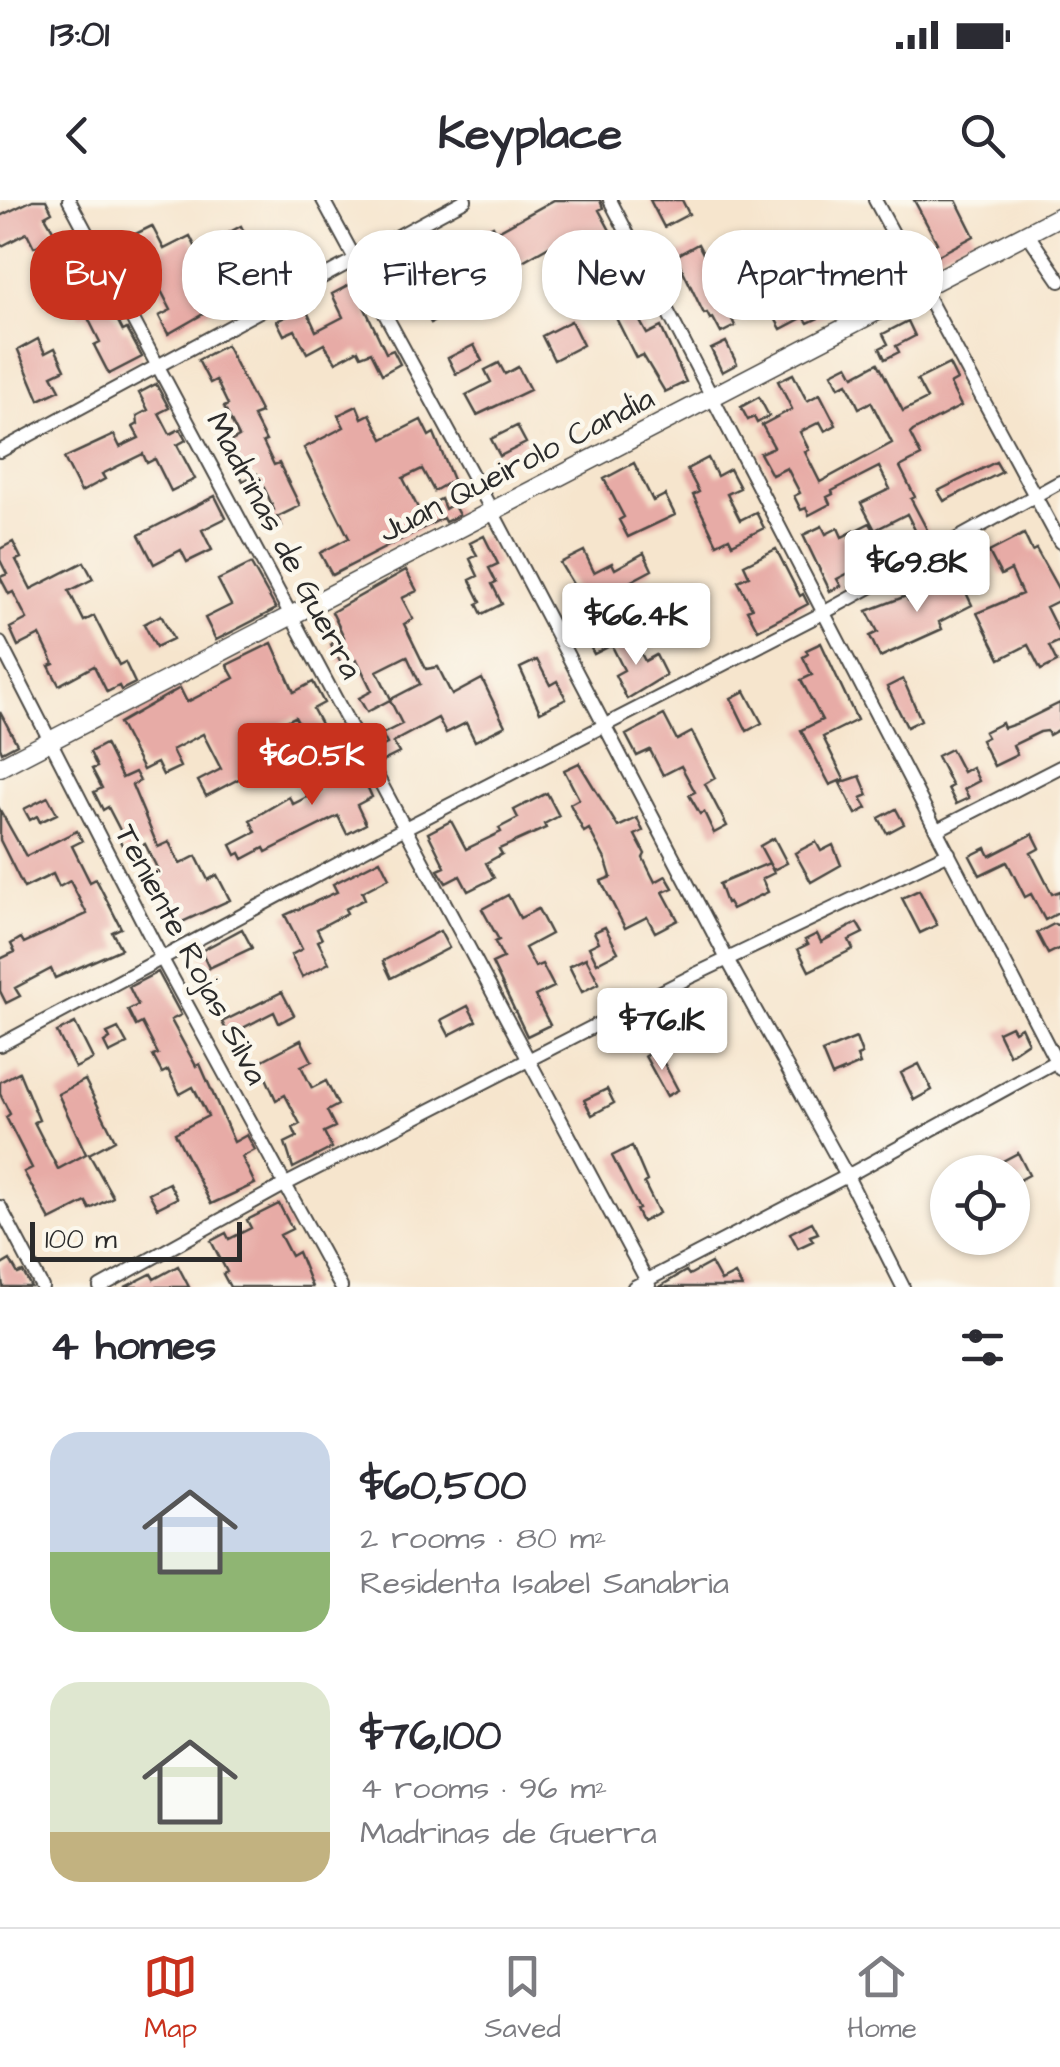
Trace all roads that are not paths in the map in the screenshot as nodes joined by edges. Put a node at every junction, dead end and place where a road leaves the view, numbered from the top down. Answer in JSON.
{"nodes":[{"id":1,"x":69,"y":200,"type":"edge"},
{"id":2,"x":323,"y":200,"type":"edge"},
{"id":3,"x":465,"y":200,"type":"edge"},
{"id":4,"x":610,"y":200,"type":"edge"},
{"id":5,"x":875,"y":200,"type":"edge"},
{"id":6,"x":1060,"y":216,"type":"edge"},
{"id":7,"x":411,"y":230,"type":"edge"},
{"id":8,"x":890,"y":230,"type":"edge"},
{"id":9,"x":1027,"y":233,"type":"junction"},
{"id":10,"x":347,"y":246,"type":"edge"},
{"id":11,"x":347,"y":265,"type":"edge"},
{"id":12,"x":943,"y":276,"type":"edge"},
{"id":13,"x":1060,"y":282,"type":"edge"},
{"id":14,"x":387,"y":320,"type":"edge"},
{"id":15,"x":859,"y":320,"type":"edge"},
{"id":16,"x":938,"y":320,"type":"edge"},
{"id":17,"x":158,"y":366,"type":"junction"},
{"id":18,"x":713,"y":396,"type":"junction"},
{"id":19,"x":0,"y":450,"type":"edge"},
{"id":20,"x":1060,"y":482,"type":"edge"},
{"id":21,"x":1035,"y":496,"type":"junction"},
{"id":22,"x":492,"y":511,"type":"junction"},
{"id":23,"x":1060,"y":542,"type":"edge"},
{"id":24,"x":824,"y":612,"type":"junction"},
{"id":25,"x":290,"y":614,"type":"junction"},
{"id":26,"x":0,"y":644,"type":"edge"},
{"id":27,"x":603,"y":726,"type":"junction"},
{"id":28,"x":48,"y":742,"type":"junction"},
{"id":29,"x":0,"y":766,"type":"edge"},
{"id":30,"x":1060,"y":768,"type":"edge"},
{"id":31,"x":404,"y":828,"type":"junction"},
{"id":32,"x":937,"y":830,"type":"junction"},
{"id":33,"x":949,"y":853,"type":"junction"},
{"id":34,"x":162,"y":959,"type":"junction"},
{"id":35,"x":727,"y":959,"type":"junction"},
{"id":36,"x":0,"y":1046,"type":"edge"},
{"id":37,"x":530,"y":1062,"type":"junction"},
{"id":38,"x":1059,"y":1063,"type":"edge"},
{"id":39,"x":847,"y":1176,"type":"junction"},
{"id":40,"x":284,"y":1184,"type":"junction"},
{"id":41,"x":0,"y":1207,"type":"edge"},
{"id":42,"x":643,"y":1285,"type":"edge"},
{"id":43,"x":42,"y":1287,"type":"edge"},
{"id":44,"x":100,"y":1287,"type":"edge"},
{"id":45,"x":341,"y":1287,"type":"edge"},
{"id":46,"x":903,"y":1287,"type":"edge"}],
"edges":[{"from":1,"to":17,"type":"street","name":"Madrinas de Guerra"},
{"from":2,"to":10,"type":"street"},
{"from":3,"to":7,"type":"street"},
{"from":4,"to":18,"type":"street"},
{"from":5,"to":8,"type":"street"},
{"from":6,"to":9,"type":"street","name":"Juan Queirolo Candia"},
{"from":9,"to":12,"type":"street","name":"Juan Queirolo Candia"},
{"from":9,"to":13,"type":"street"},
{"from":11,"to":17,"type":"street"},
{"from":14,"to":22,"type":"street"},
{"from":15,"to":18,"type":"street","name":"Juan Queirolo Candia"},
{"from":16,"to":21,"type":"street"},
{"from":17,"to":19,"type":"street"},
{"from":17,"to":25,"type":"street","name":"Madrinas de Guerra"},
{"from":18,"to":22,"type":"street","name":"Juan Queirolo Candia"},
{"from":18,"to":24,"type":"street"},
{"from":20,"to":21,"type":"street"},
{"from":21,"to":23,"type":"street"},
{"from":21,"to":24,"type":"street"},
{"from":22,"to":25,"type":"street","name":"Juan Queirolo Candia"},
{"from":22,"to":27,"type":"street"},
{"from":24,"to":27,"type":"street"},
{"from":24,"to":32,"type":"street"},
{"from":25,"to":28,"type":"street","name":"Juan Queirolo Candia"},
{"from":25,"to":31,"type":"street","name":"Madrinas de Guerra"},
{"from":26,"to":28,"type":"street","name":"Teniente Rojas Silva"},
{"from":27,"to":31,"type":"street"},
{"from":27,"to":35,"type":"street"},
{"from":28,"to":29,"type":"street","name":"Juan Queirolo Candia"},
{"from":28,"to":34,"type":"street","name":"Teniente Rojas Silva"},
{"from":30,"to":32,"type":"street"},
{"from":31,"to":34,"type":"street"},
{"from":31,"to":37,"type":"street","name":"Madrinas de Guerra"},
{"from":32,"to":33,"type":"street"},
{"from":33,"to":35,"type":"street"},
{"from":33,"to":38,"type":"street"},
{"from":34,"to":36,"type":"street"},
{"from":34,"to":40,"type":"street","name":"Teniente Rojas Silva"},
{"from":35,"to":37,"type":"street"},
{"from":35,"to":39,"type":"street"},
{"from":37,"to":40,"type":"street"},
{"from":37,"to":42,"type":"street","name":"Madrinas de Guerra"},
{"from":38,"to":39,"type":"street"},
{"from":39,"to":42,"type":"street"},
{"from":39,"to":46,"type":"street"},
{"from":40,"to":44,"type":"street"},
{"from":40,"to":45,"type":"street","name":"Teniente Rojas Silva"},
{"from":41,"to":43,"type":"street"}]}
